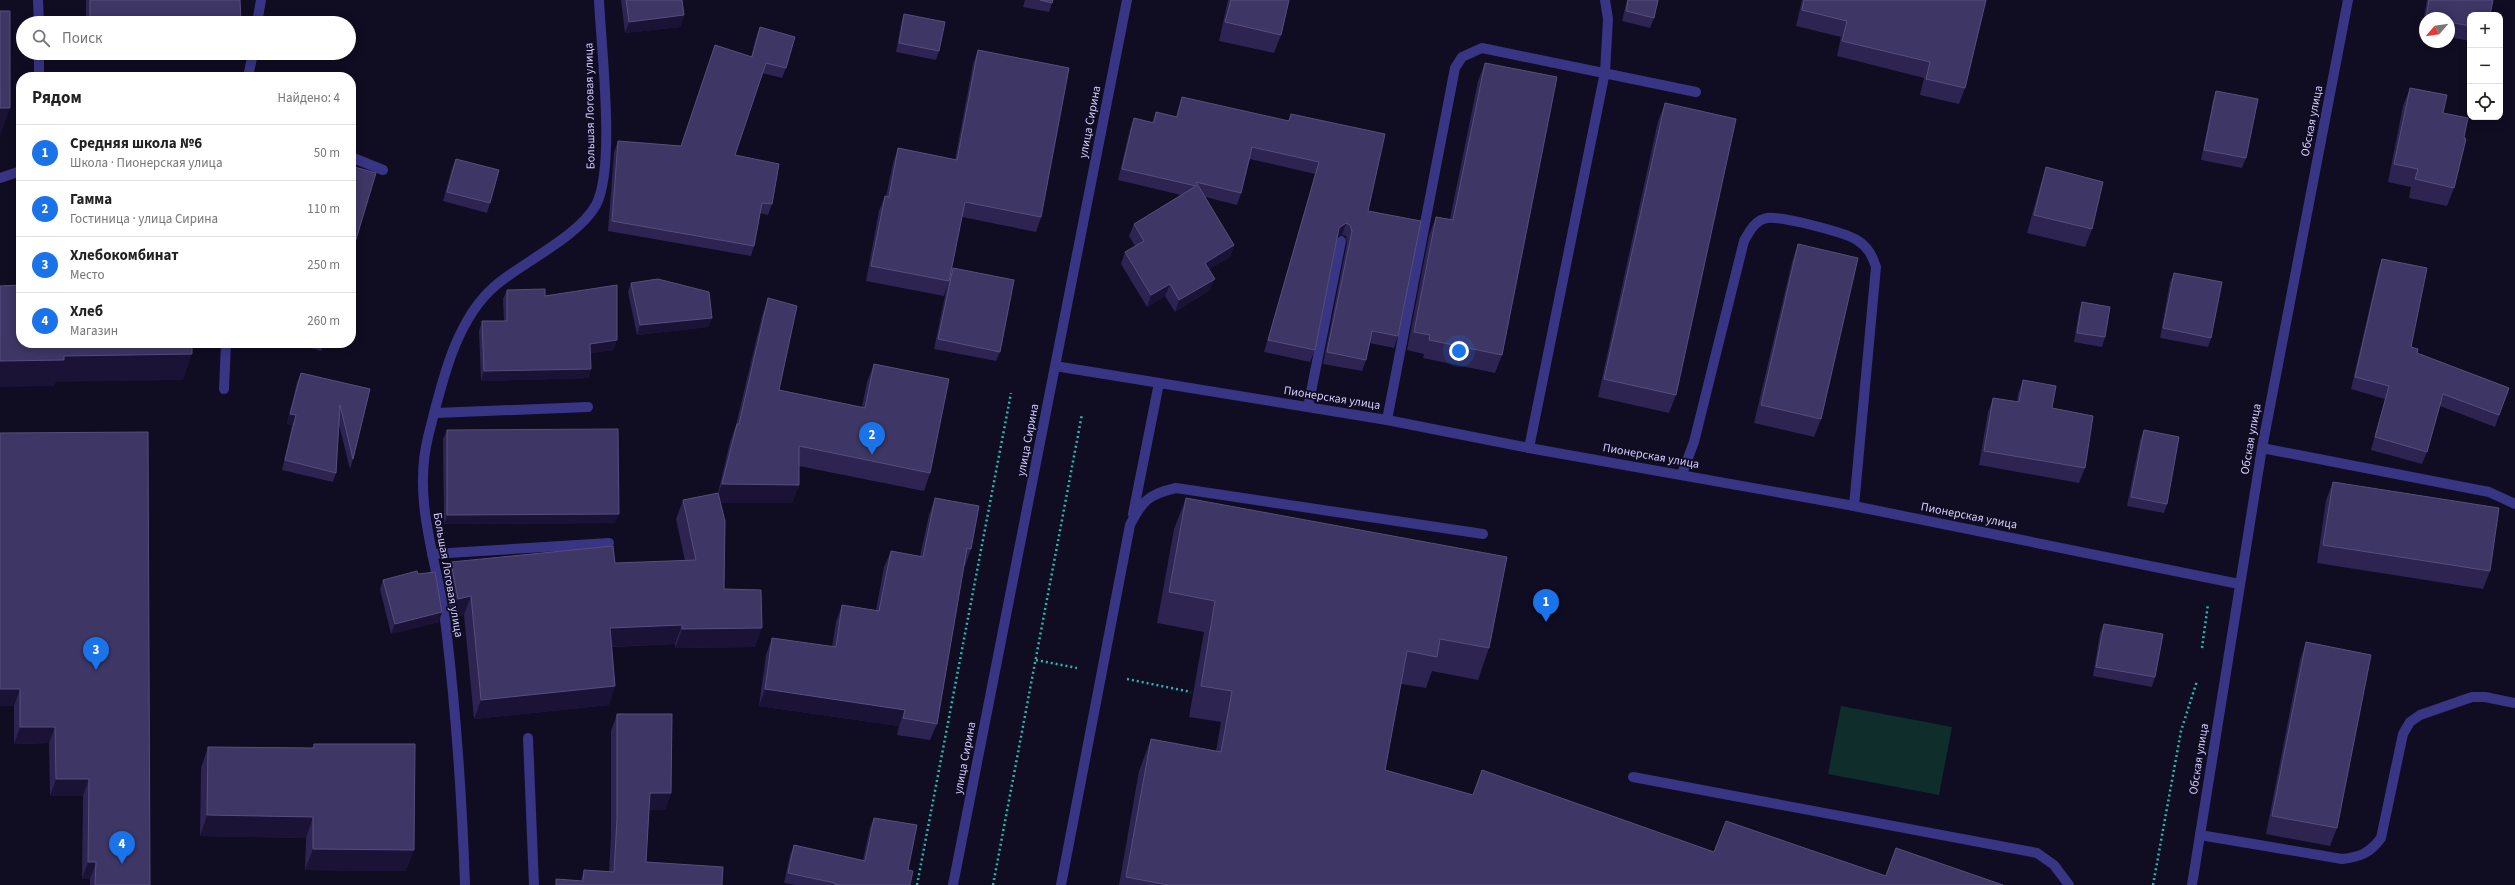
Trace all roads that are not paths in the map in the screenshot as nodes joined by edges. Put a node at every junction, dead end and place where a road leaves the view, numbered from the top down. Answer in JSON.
{"nodes":[{"id":1,"x":38,"y":0,"type":"edge"},
{"id":2,"x":260,"y":0,"type":"edge"},
{"id":3,"x":599,"y":0,"type":"edge"},
{"id":4,"x":1127,"y":0,"type":"edge"},
{"id":5,"x":1605,"y":0,"type":"edge"},
{"id":6,"x":2348,"y":0,"type":"edge"},
{"id":7,"x":39,"y":16,"type":"edge"},
{"id":8,"x":258,"y":16,"type":"edge"},
{"id":9,"x":39,"y":60,"type":"edge"},
{"id":10,"x":252,"y":60,"type":"edge"},
{"id":11,"x":39,"y":72,"type":"edge"},
{"id":12,"x":249,"y":72,"type":"edge"},
{"id":13,"x":1605,"y":72,"type":"junction"},
{"id":14,"x":1696,"y":92,"type":"dead end"},
{"id":15,"x":356,"y":159,"type":"edge"},
{"id":16,"x":383,"y":170,"type":"dead end"},
{"id":17,"x":16,"y":173,"type":"edge"},
{"id":18,"x":0,"y":178,"type":"edge"},
{"id":19,"x":1341,"y":241,"type":"dead end"},
{"id":20,"x":226,"y":348,"type":"edge"},
{"id":21,"x":1056,"y":366,"type":"junction"},
{"id":22,"x":1159,"y":383,"type":"junction"},
{"id":23,"x":224,"y":389,"type":"dead end"},
{"id":24,"x":588,"y":407,"type":"dead end"},
{"id":25,"x":1308,"y":407,"type":"junction"},
{"id":26,"x":435,"y":413,"type":"junction"},
{"id":27,"x":1387,"y":420,"type":"junction"},
{"id":28,"x":1529,"y":448,"type":"junction"},
{"id":29,"x":2262,"y":448,"type":"junction"},
{"id":30,"x":1682,"y":474,"type":"junction"},
{"id":31,"x":2515,"y":504,"type":"edge"},
{"id":32,"x":1854,"y":506,"type":"junction"},
{"id":33,"x":1130,"y":525,"type":"junction"},
{"id":34,"x":1483,"y":534,"type":"dead end"},
{"id":35,"x":609,"y":543,"type":"dead end"},
{"id":36,"x":432,"y":554,"type":"junction"},
{"id":37,"x":2239,"y":584,"type":"junction"},
{"id":38,"x":2515,"y":703,"type":"edge"},
{"id":39,"x":528,"y":738,"type":"dead end"},
{"id":40,"x":1633,"y":777,"type":"dead end"},
{"id":41,"x":2200,"y":835,"type":"junction"},
{"id":42,"x":465,"y":885,"type":"edge"},
{"id":43,"x":534,"y":885,"type":"edge"},
{"id":44,"x":953,"y":885,"type":"edge"},
{"id":45,"x":1061,"y":885,"type":"edge"},
{"id":46,"x":2069,"y":885,"type":"edge"},
{"id":47,"x":2192,"y":885,"type":"edge"}],
"edges":[{"from":1,"to":7,"type":"street"},
{"from":2,"to":8,"type":"street"},
{"from":3,"to":26,"type":"street","name":"Большая Логовая улица"},
{"from":4,"to":21,"type":"street","name":"улица Сирина"},
{"from":5,"to":13,"type":"street"},
{"from":6,"to":29,"type":"street","name":"Обская улица"},
{"from":9,"to":11,"type":"street"},
{"from":10,"to":12,"type":"street"},
{"from":13,"to":14,"type":"street"},
{"from":13,"to":27,"type":"street"},
{"from":13,"to":28,"type":"street"},
{"from":15,"to":16,"type":"street"},
{"from":17,"to":18,"type":"street"},
{"from":19,"to":25,"type":"street"},
{"from":20,"to":23,"type":"street"},
{"from":21,"to":22,"type":"street","name":"Пионерская улица"},
{"from":21,"to":44,"type":"street","name":"улица Сирина"},
{"from":22,"to":25,"type":"street","name":"Пионерская улица"},
{"from":22,"to":33,"type":"street"},
{"from":24,"to":26,"type":"street"},
{"from":25,"to":27,"type":"street","name":"Пионерская улица"},
{"from":26,"to":36,"type":"street","name":"Большая Логовая улица"},
{"from":27,"to":28,"type":"street","name":"Пионерская улица"},
{"from":28,"to":30,"type":"street","name":"Пионерская улица"},
{"from":29,"to":31,"type":"street"},
{"from":29,"to":37,"type":"street","name":"Обская улица"},
{"from":30,"to":32,"type":"street","name":"Пионерская улица"},
{"from":30,"to":32,"type":"street"},
{"from":32,"to":37,"type":"street","name":"Пионерская улица"},
{"from":33,"to":34,"type":"street"},
{"from":33,"to":45,"type":"street"},
{"from":35,"to":36,"type":"street"},
{"from":36,"to":42,"type":"street","name":"Большая Логовая улица"},
{"from":37,"to":41,"type":"street","name":"Обская улица"},
{"from":38,"to":41,"type":"street"},
{"from":39,"to":43,"type":"street"},
{"from":40,"to":46,"type":"street"},
{"from":41,"to":47,"type":"street","name":"Обская улица"}]}
